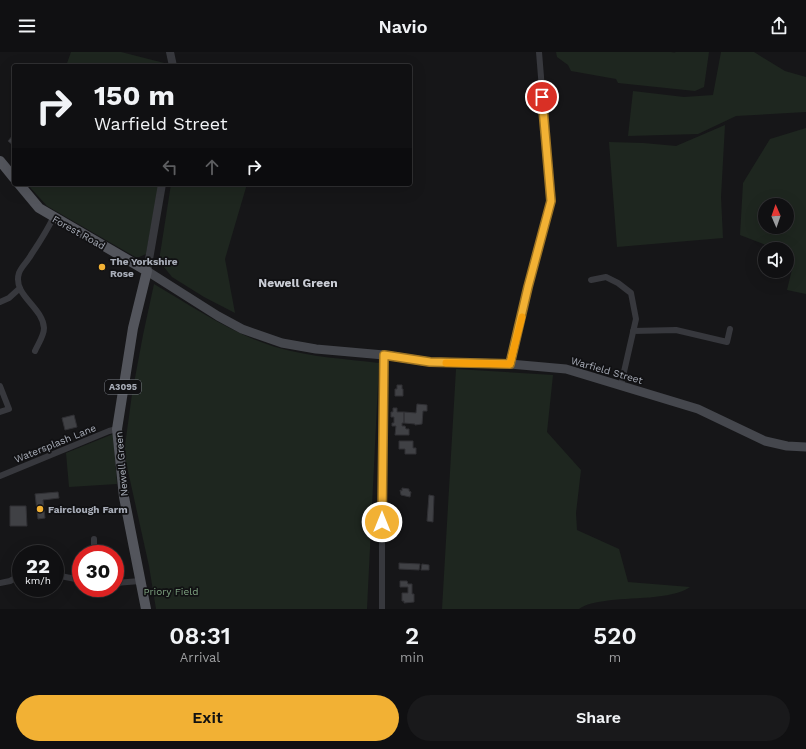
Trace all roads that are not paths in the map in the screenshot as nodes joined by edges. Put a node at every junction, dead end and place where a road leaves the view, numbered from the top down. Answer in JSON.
{"nodes":[{"id":1,"x":170,"y":52,"type":"edge"},
{"id":2,"x":539,"y":52,"type":"edge"},
{"id":3,"x":173,"y":64,"type":"edge"},
{"id":4,"x":0,"y":161,"type":"edge"},
{"id":5,"x":12,"y":176,"type":"edge"},
{"id":6,"x":21,"y":186,"type":"edge"},
{"id":7,"x":162,"y":186,"type":"edge"},
{"id":8,"x":53,"y":218,"type":"junction"},
{"id":9,"x":147,"y":272,"type":"junction"},
{"id":10,"x":590,"y":280,"type":"dead end"},
{"id":11,"x":20,"y":288,"type":"junction"},
{"id":12,"x":0,"y":302,"type":"edge"},
{"id":13,"x":730,"y":329,"type":"dead end"},
{"id":14,"x":633,"y":331,"type":"junction"},
{"id":15,"x":35,"y":351,"type":"dead end"},
{"id":16,"x":384,"y":355,"type":"junction"},
{"id":17,"x":510,"y":364,"type":"junction"},
{"id":18,"x":621,"y":384,"type":"junction"},
{"id":19,"x":0,"y":386,"type":"edge"},
{"id":20,"x":0,"y":412,"type":"edge"},
{"id":21,"x":118,"y":429,"type":"junction"},
{"id":22,"x":806,"y":447,"type":"edge"},
{"id":23,"x":0,"y":476,"type":"edge"},
{"id":24,"x":94,"y":539,"type":"dead end"},
{"id":25,"x":94,"y":545,"type":"edge"},
{"id":26,"x":12,"y":579,"type":"edge"},
{"id":27,"x":140,"y":581,"type":"junction"},
{"id":28,"x":0,"y":582,"type":"edge"},
{"id":29,"x":124,"y":582,"type":"edge"},
{"id":30,"x":146,"y":609,"type":"edge"},
{"id":31,"x":382,"y":609,"type":"edge"}],
"edges":[{"from":1,"to":3,"type":"street"},
{"from":2,"to":17,"type":"street"},
{"from":4,"to":5,"type":"main road"},
{"from":6,"to":8,"type":"main road","name":"Forest Road"},
{"from":7,"to":9,"type":"street"},
{"from":8,"to":9,"type":"main road","name":"Forest Road"},
{"from":8,"to":11,"type":"street"},
{"from":9,"to":16,"type":"main road","name":"Warfield Street"},
{"from":9,"to":21,"type":"main road","name":"Newell Green","number":"A3095"},
{"from":10,"to":14,"type":"street"},
{"from":11,"to":12,"type":"street"},
{"from":11,"to":15,"type":"street"},
{"from":13,"to":14,"type":"street"},
{"from":14,"to":18,"type":"street"},
{"from":16,"to":17,"type":"main road","name":"Warfield Street"},
{"from":16,"to":31,"type":"street"},
{"from":17,"to":18,"type":"main road","name":"Warfield Street"},
{"from":18,"to":22,"type":"main road","name":"Warfield Street"},
{"from":19,"to":20,"type":"street"},
{"from":21,"to":23,"type":"street","name":"Watersplash Lane"},
{"from":21,"to":27,"type":"main road","name":"Newell Green","number":"A3095"},
{"from":24,"to":25,"type":"street"},
{"from":26,"to":28,"type":"street"},
{"from":27,"to":29,"type":"street"},
{"from":27,"to":30,"type":"main road","name":"Newell Green","number":"A3095"}]}
